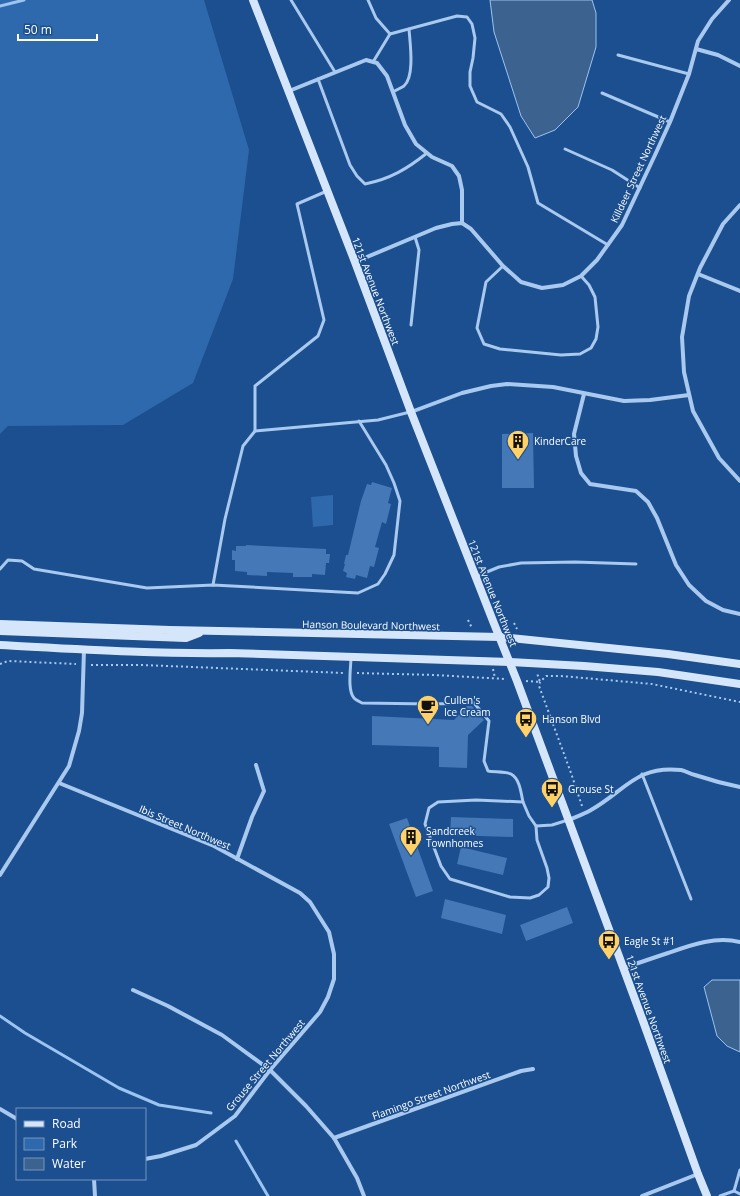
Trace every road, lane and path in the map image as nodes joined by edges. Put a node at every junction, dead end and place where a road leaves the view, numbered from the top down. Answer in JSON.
{"nodes":[{"id":1,"x":253,"y":0,"type":"edge"},
{"id":2,"x":291,"y":0,"type":"edge"},
{"id":3,"x":368,"y":0,"type":"edge"},
{"id":4,"x":729,"y":0,"type":"edge"},
{"id":5,"x":409,"y":29,"type":"junction"},
{"id":6,"x":390,"y":34,"type":"junction"},
{"id":7,"x":696,"y":49,"type":"junction"},
{"id":8,"x":618,"y":55,"type":"dead end"},
{"id":9,"x":373,"y":62,"type":"junction"},
{"id":10,"x":740,"y":66,"type":"edge"},
{"id":11,"x":335,"y":72,"type":"junction"},
{"id":12,"x":688,"y":74,"type":"junction"},
{"id":13,"x":318,"y":79,"type":"junction"},
{"id":14,"x":288,"y":91,"type":"junction"},
{"id":15,"x":393,"y":92,"type":"junction"},
{"id":16,"x":602,"y":93,"type":"dead end"},
{"id":17,"x":670,"y":122,"type":"junction"},
{"id":18,"x":565,"y":149,"type":"dead end"},
{"id":19,"x":427,"y":152,"type":"junction"},
{"id":20,"x":640,"y":188,"type":"junction"},
{"id":21,"x":327,"y":191,"type":"junction"},
{"id":22,"x":740,"y":205,"type":"edge"},
{"id":23,"x":462,"y":223,"type":"junction"},
{"id":24,"x":415,"y":237,"type":"junction"},
{"id":25,"x":608,"y":245,"type":"junction"},
{"id":26,"x":355,"y":262,"type":"junction"},
{"id":27,"x":503,"y":266,"type":"junction"},
{"id":28,"x":698,"y":274,"type":"junction"},
{"id":29,"x":581,"y":276,"type":"junction"},
{"id":30,"x":740,"y":291,"type":"edge"},
{"id":31,"x":411,"y":325,"type":"dead end"},
{"id":32,"x":584,"y":394,"type":"junction"},
{"id":33,"x":689,"y":395,"type":"junction"},
{"id":34,"x":411,"y":412,"type":"junction"},
{"id":35,"x":359,"y":422,"type":"junction"},
{"id":36,"x":255,"y":431,"type":"junction"},
{"id":37,"x":740,"y":480,"type":"edge"},
{"id":38,"x":636,"y":564,"type":"dead end"},
{"id":39,"x":0,"y":569,"type":"edge"},
{"id":40,"x":475,"y":577,"type":"junction"},
{"id":41,"x":213,"y":586,"type":"junction"},
{"id":42,"x":740,"y":614,"type":"edge"},
{"id":43,"x":468,"y":620,"type":"dead end"},
{"id":44,"x":514,"y":623,"type":"dead end"},
{"id":45,"x":0,"y":624,"type":"edge"},
{"id":46,"x":0,"y":631,"type":"edge"},
{"id":47,"x":203,"y":631,"type":"junction"},
{"id":48,"x":476,"y":637,"type":"junction"},
{"id":49,"x":500,"y":637,"type":"junction"},
{"id":50,"x":522,"y":640,"type":"junction"},
{"id":51,"x":0,"y":645,"type":"edge"},
{"id":52,"x":84,"y":650,"type":"junction"},
{"id":53,"x":351,"y":657,"type":"junction"},
{"id":54,"x":488,"y":661,"type":"junction"},
{"id":55,"x":510,"y":662,"type":"junction"},
{"id":56,"x":533,"y":663,"type":"junction"},
{"id":57,"x":0,"y":664,"type":"edge"},
{"id":58,"x":740,"y":664,"type":"edge"},
{"id":59,"x":84,"y":665,"type":"junction"},
{"id":60,"x":350,"y":673,"type":"junction"},
{"id":61,"x":540,"y":682,"type":"junction"},
{"id":62,"x":740,"y":684,"type":"edge"},
{"id":63,"x":740,"y":702,"type":"edge"},
{"id":64,"x":256,"y":766,"type":"dead end"},
{"id":65,"x":642,"y":774,"type":"junction"},
{"id":66,"x":58,"y":783,"type":"junction"},
{"id":67,"x":740,"y":786,"type":"edge"},
{"id":68,"x":523,"y":802,"type":"junction"},
{"id":69,"x":584,"y":814,"type":"junction"},
{"id":70,"x":568,"y":820,"type":"junction"},
{"id":71,"x":536,"y":826,"type":"junction"},
{"id":72,"x":237,"y":858,"type":"junction"},
{"id":73,"x":0,"y":875,"type":"edge"},
{"id":74,"x":691,"y":899,"type":"dead end"},
{"id":75,"x":329,"y":932,"type":"joint"},
{"id":76,"x":740,"y":942,"type":"edge"},
{"id":77,"x":623,"y":968,"type":"junction"},
{"id":78,"x":132,"y":990,"type":"dead end"},
{"id":79,"x":270,"y":1070,"type":"junction"},
{"id":80,"x":533,"y":1070,"type":"dead end"},
{"id":81,"x":0,"y":1109,"type":"edge"},
{"id":82,"x":16,"y":1118,"type":"edge"},
{"id":83,"x":334,"y":1138,"type":"junction"},
{"id":84,"x":146,"y":1159,"type":"edge"},
{"id":85,"x":740,"y":1170,"type":"edge"},
{"id":86,"x":698,"y":1174,"type":"junction"},
{"id":87,"x":94,"y":1180,"type":"edge"},
{"id":88,"x":734,"y":1191,"type":"junction"},
{"id":89,"x":740,"y":1194,"type":"edge"},
{"id":90,"x":95,"y":1196,"type":"edge"},
{"id":91,"x":364,"y":1196,"type":"edge"},
{"id":92,"x":642,"y":1196,"type":"edge"},
{"id":93,"x":707,"y":1196,"type":"edge"},
{"id":94,"x":720,"y":1196,"type":"edge"}],
"edges":[{"from":1,"to":14,"type":"main road","name":"121st Avenue Northwest"},
{"from":2,"to":11,"type":"lane"},
{"from":3,"to":6,"type":"lane"},
{"from":4,"to":7,"type":"street","name":"Killdeer Street Northwest"},
{"from":5,"to":6,"type":"lane"},
{"from":5,"to":15,"type":"lane"},
{"from":5,"to":25,"type":"lane"},
{"from":6,"to":9,"type":"lane"},
{"from":7,"to":10,"type":"street"},
{"from":7,"to":12,"type":"street","name":"Killdeer Street Northwest"},
{"from":8,"to":12,"type":"lane"},
{"from":9,"to":11,"type":"street"},
{"from":9,"to":15,"type":"street"},
{"from":11,"to":13,"type":"street"},
{"from":12,"to":17,"type":"street","name":"Killdeer Street Northwest"},
{"from":13,"to":14,"type":"street"},
{"from":13,"to":19,"type":"lane"},
{"from":14,"to":21,"type":"main road","name":"121st Avenue Northwest"},
{"from":15,"to":19,"type":"street"},
{"from":16,"to":17,"type":"lane"},
{"from":17,"to":20,"type":"street","name":"Killdeer Street Northwest"},
{"from":18,"to":20,"type":"lane"},
{"from":19,"to":23,"type":"street"},
{"from":20,"to":25,"type":"street","name":"Killdeer Street Northwest"},
{"from":21,"to":26,"type":"main road","name":"121st Avenue Northwest"},
{"from":21,"to":36,"type":"lane"},
{"from":22,"to":28,"type":"street"},
{"from":23,"to":24,"type":"street"},
{"from":23,"to":27,"type":"street","name":"Killdeer Street Northwest"},
{"from":24,"to":26,"type":"street"},
{"from":24,"to":31,"type":"lane"},
{"from":25,"to":29,"type":"street","name":"Killdeer Street Northwest"},
{"from":26,"to":34,"type":"main road","name":"121st Avenue Northwest"},
{"from":27,"to":29,"type":"street","name":"Killdeer Street Northwest"},
{"from":27,"to":29,"type":"lane"},
{"from":28,"to":30,"type":"street"},
{"from":28,"to":33,"type":"street"},
{"from":32,"to":33,"type":"street"},
{"from":32,"to":34,"type":"street"},
{"from":32,"to":42,"type":"street"},
{"from":33,"to":37,"type":"street"},
{"from":34,"to":35,"type":"lane"},
{"from":34,"to":40,"type":"main road","name":"121st Avenue Northwest"},
{"from":35,"to":36,"type":"lane"},
{"from":35,"to":41,"type":"lane"},
{"from":36,"to":41,"type":"lane"},
{"from":38,"to":40,"type":"lane"},
{"from":39,"to":41,"type":"lane"},
{"from":40,"to":49,"type":"main road","name":"121st Avenue Northwest"},
{"from":43,"to":48,"type":"path"},
{"from":44,"to":50,"type":"path"},
{"from":45,"to":47,"type":"main road","name":"Hanson Boulevard Northwest"},
{"from":46,"to":47,"type":"main road"},
{"from":47,"to":48,"type":"main road","name":"Hanson Boulevard Northwest"},
{"from":48,"to":49,"type":"main road","name":"Hanson Boulevard Northwest"},
{"from":49,"to":50,"type":"main road","name":"Hanson Boulevard Northwest"},
{"from":49,"to":55,"type":"main road","name":"121st Avenue Northwest"},
{"from":50,"to":58,"type":"main road","name":"Hanson Boulevard Northwest"},
{"from":51,"to":52,"type":"main road"},
{"from":52,"to":53,"type":"main road"},
{"from":52,"to":59,"type":"street"},
{"from":53,"to":54,"type":"main road"},
{"from":53,"to":60,"type":"lane"},
{"from":54,"to":55,"type":"main road"},
{"from":54,"to":60,"type":"path"},
{"from":55,"to":56,"type":"main road"},
{"from":55,"to":70,"type":"main road","name":"121st Avenue Northwest"},
{"from":56,"to":61,"type":"path"},
{"from":56,"to":62,"type":"main road"},
{"from":57,"to":59,"type":"path"},
{"from":59,"to":60,"type":"path"},
{"from":59,"to":66,"type":"street"},
{"from":60,"to":68,"type":"lane"},
{"from":61,"to":63,"type":"path"},
{"from":61,"to":69,"type":"path"},
{"from":64,"to":72,"type":"street"},
{"from":65,"to":67,"type":"street"},
{"from":65,"to":69,"type":"street"},
{"from":65,"to":74,"type":"lane"},
{"from":66,"to":72,"type":"street","name":"Ibis Street Northwest"},
{"from":66,"to":73,"type":"street"},
{"from":68,"to":71,"type":"lane"},
{"from":68,"to":71,"type":"lane"},
{"from":69,"to":70,"type":"street"},
{"from":70,"to":71,"type":"lane"},
{"from":70,"to":77,"type":"main road","name":"121st Avenue Northwest"},
{"from":72,"to":75,"type":"street","name":"Ibis Street Northwest"},
{"from":75,"to":79,"type":"street","name":"Grouse Street Northwest"},
{"from":76,"to":77,"type":"street"},
{"from":77,"to":86,"type":"main road","name":"121st Avenue Northwest"},
{"from":78,"to":79,"type":"street"},
{"from":79,"to":83,"type":"street"},
{"from":79,"to":84,"type":"street","name":"Grouse Street Northwest"},
{"from":80,"to":83,"type":"street","name":"Flamingo Street Northwest"},
{"from":81,"to":82,"type":"street"},
{"from":83,"to":91,"type":"street"},
{"from":85,"to":88,"type":"lane"},
{"from":86,"to":92,"type":"street"},
{"from":86,"to":93,"type":"main road","name":"121st Avenue Northwest"},
{"from":87,"to":90,"type":"street"},
{"from":88,"to":89,"type":"lane"},
{"from":88,"to":94,"type":"lane"}]}
